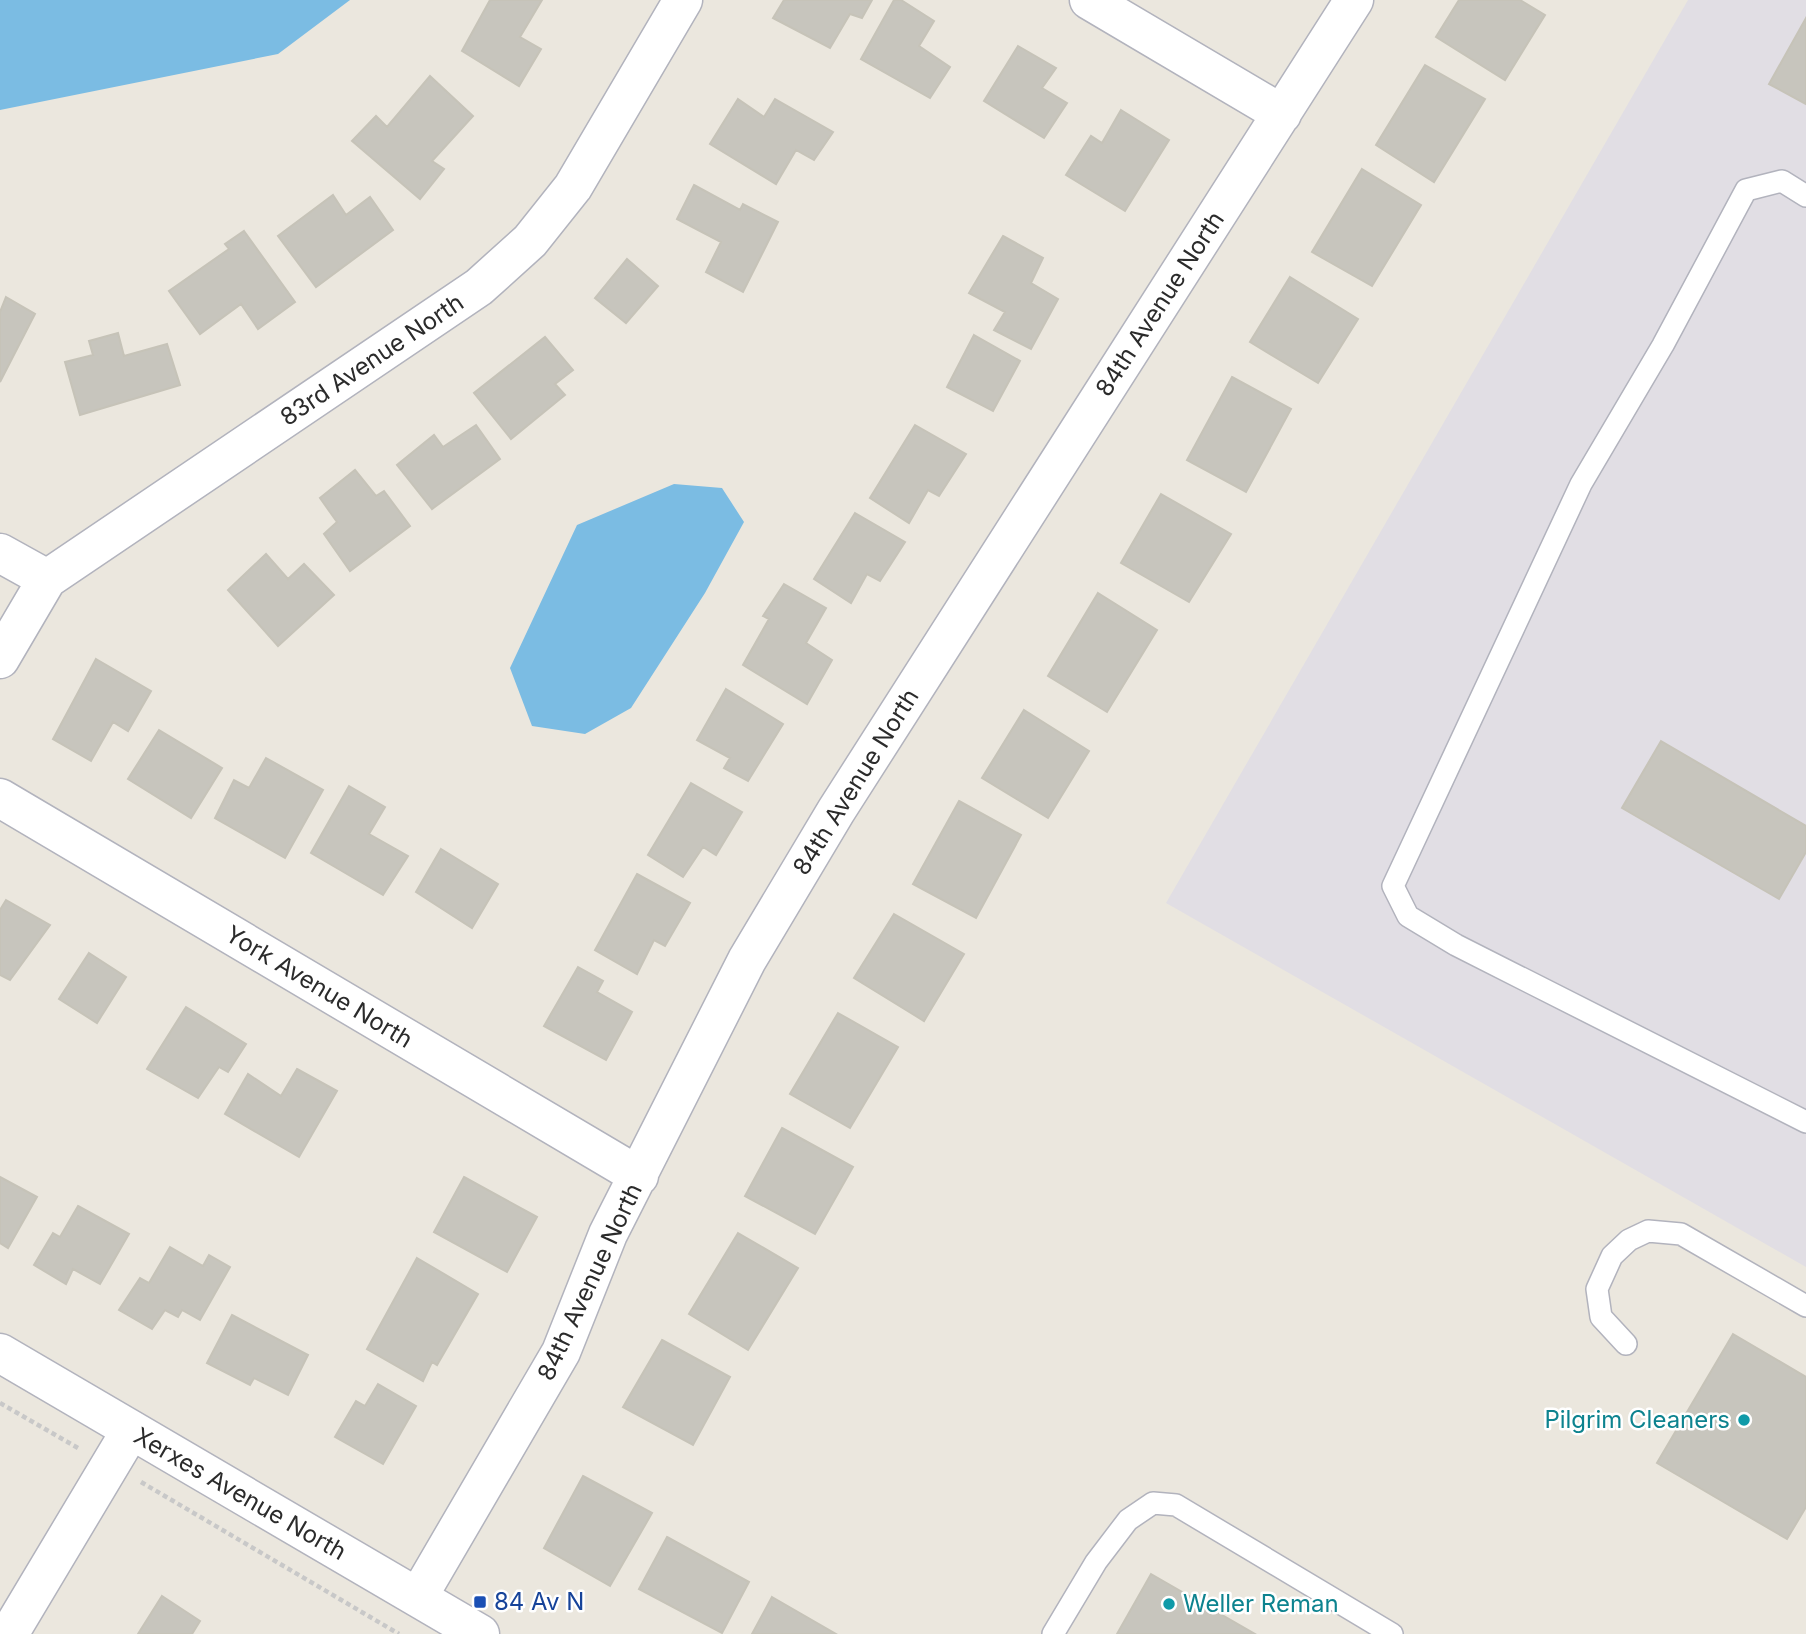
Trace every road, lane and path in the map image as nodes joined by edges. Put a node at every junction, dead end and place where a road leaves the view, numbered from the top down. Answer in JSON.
{"nodes":[{"id":1,"x":683,"y":0,"type":"edge"},
{"id":2,"x":1089,"y":0,"type":"edge"},
{"id":3,"x":1354,"y":0,"type":"edge"},
{"id":4,"x":1282,"y":114,"type":"junction"},
{"id":5,"x":1806,"y":196,"type":"edge"},
{"id":6,"x":0,"y":553,"type":"edge"},
{"id":7,"x":47,"y":579,"type":"junction"},
{"id":8,"x":0,"y":659,"type":"edge"},
{"id":9,"x":0,"y":798,"type":"edge"},
{"id":10,"x":1806,"y":1122,"type":"edge"},
{"id":11,"x":639,"y":1176,"type":"junction"},
{"id":12,"x":1806,"y":1306,"type":"edge"},
{"id":13,"x":1626,"y":1344,"type":"dead end"},
{"id":14,"x":0,"y":1353,"type":"edge"},
{"id":15,"x":0,"y":1403,"type":"edge"},
{"id":16,"x":131,"y":1430,"type":"junction"},
{"id":17,"x":84,"y":1452,"type":"dead end"},
{"id":18,"x":140,"y":1482,"type":"dead end"},
{"id":19,"x":418,"y":1597,"type":"junction"},
{"id":20,"x":9,"y":1634,"type":"edge"},
{"id":21,"x":399,"y":1634,"type":"edge"},
{"id":22,"x":480,"y":1634,"type":"edge"},
{"id":23,"x":1053,"y":1634,"type":"edge"},
{"id":24,"x":1392,"y":1634,"type":"edge"}],
"edges":[{"from":1,"to":7,"type":"street","name":"83rd Avenue North"},
{"from":2,"to":4,"type":"street"},
{"from":3,"to":4,"type":"street","name":"84th Avenue North"},
{"from":4,"to":11,"type":"street","name":"84th Avenue North"},
{"from":5,"to":10,"type":"lane"},
{"from":6,"to":7,"type":"street"},
{"from":7,"to":8,"type":"street","name":"83rd Avenue North"},
{"from":9,"to":11,"type":"street","name":"York Avenue North"},
{"from":11,"to":19,"type":"street","name":"84th Avenue North"},
{"from":12,"to":13,"type":"lane"},
{"from":14,"to":16,"type":"street","name":"Xerxes Avenue North"},
{"from":15,"to":17,"type":"path"},
{"from":16,"to":19,"type":"street","name":"Xerxes Avenue North"},
{"from":16,"to":20,"type":"street"},
{"from":18,"to":21,"type":"path"},
{"from":19,"to":22,"type":"street","name":"Xerxes Avenue North"},
{"from":23,"to":24,"type":"lane"}]}
